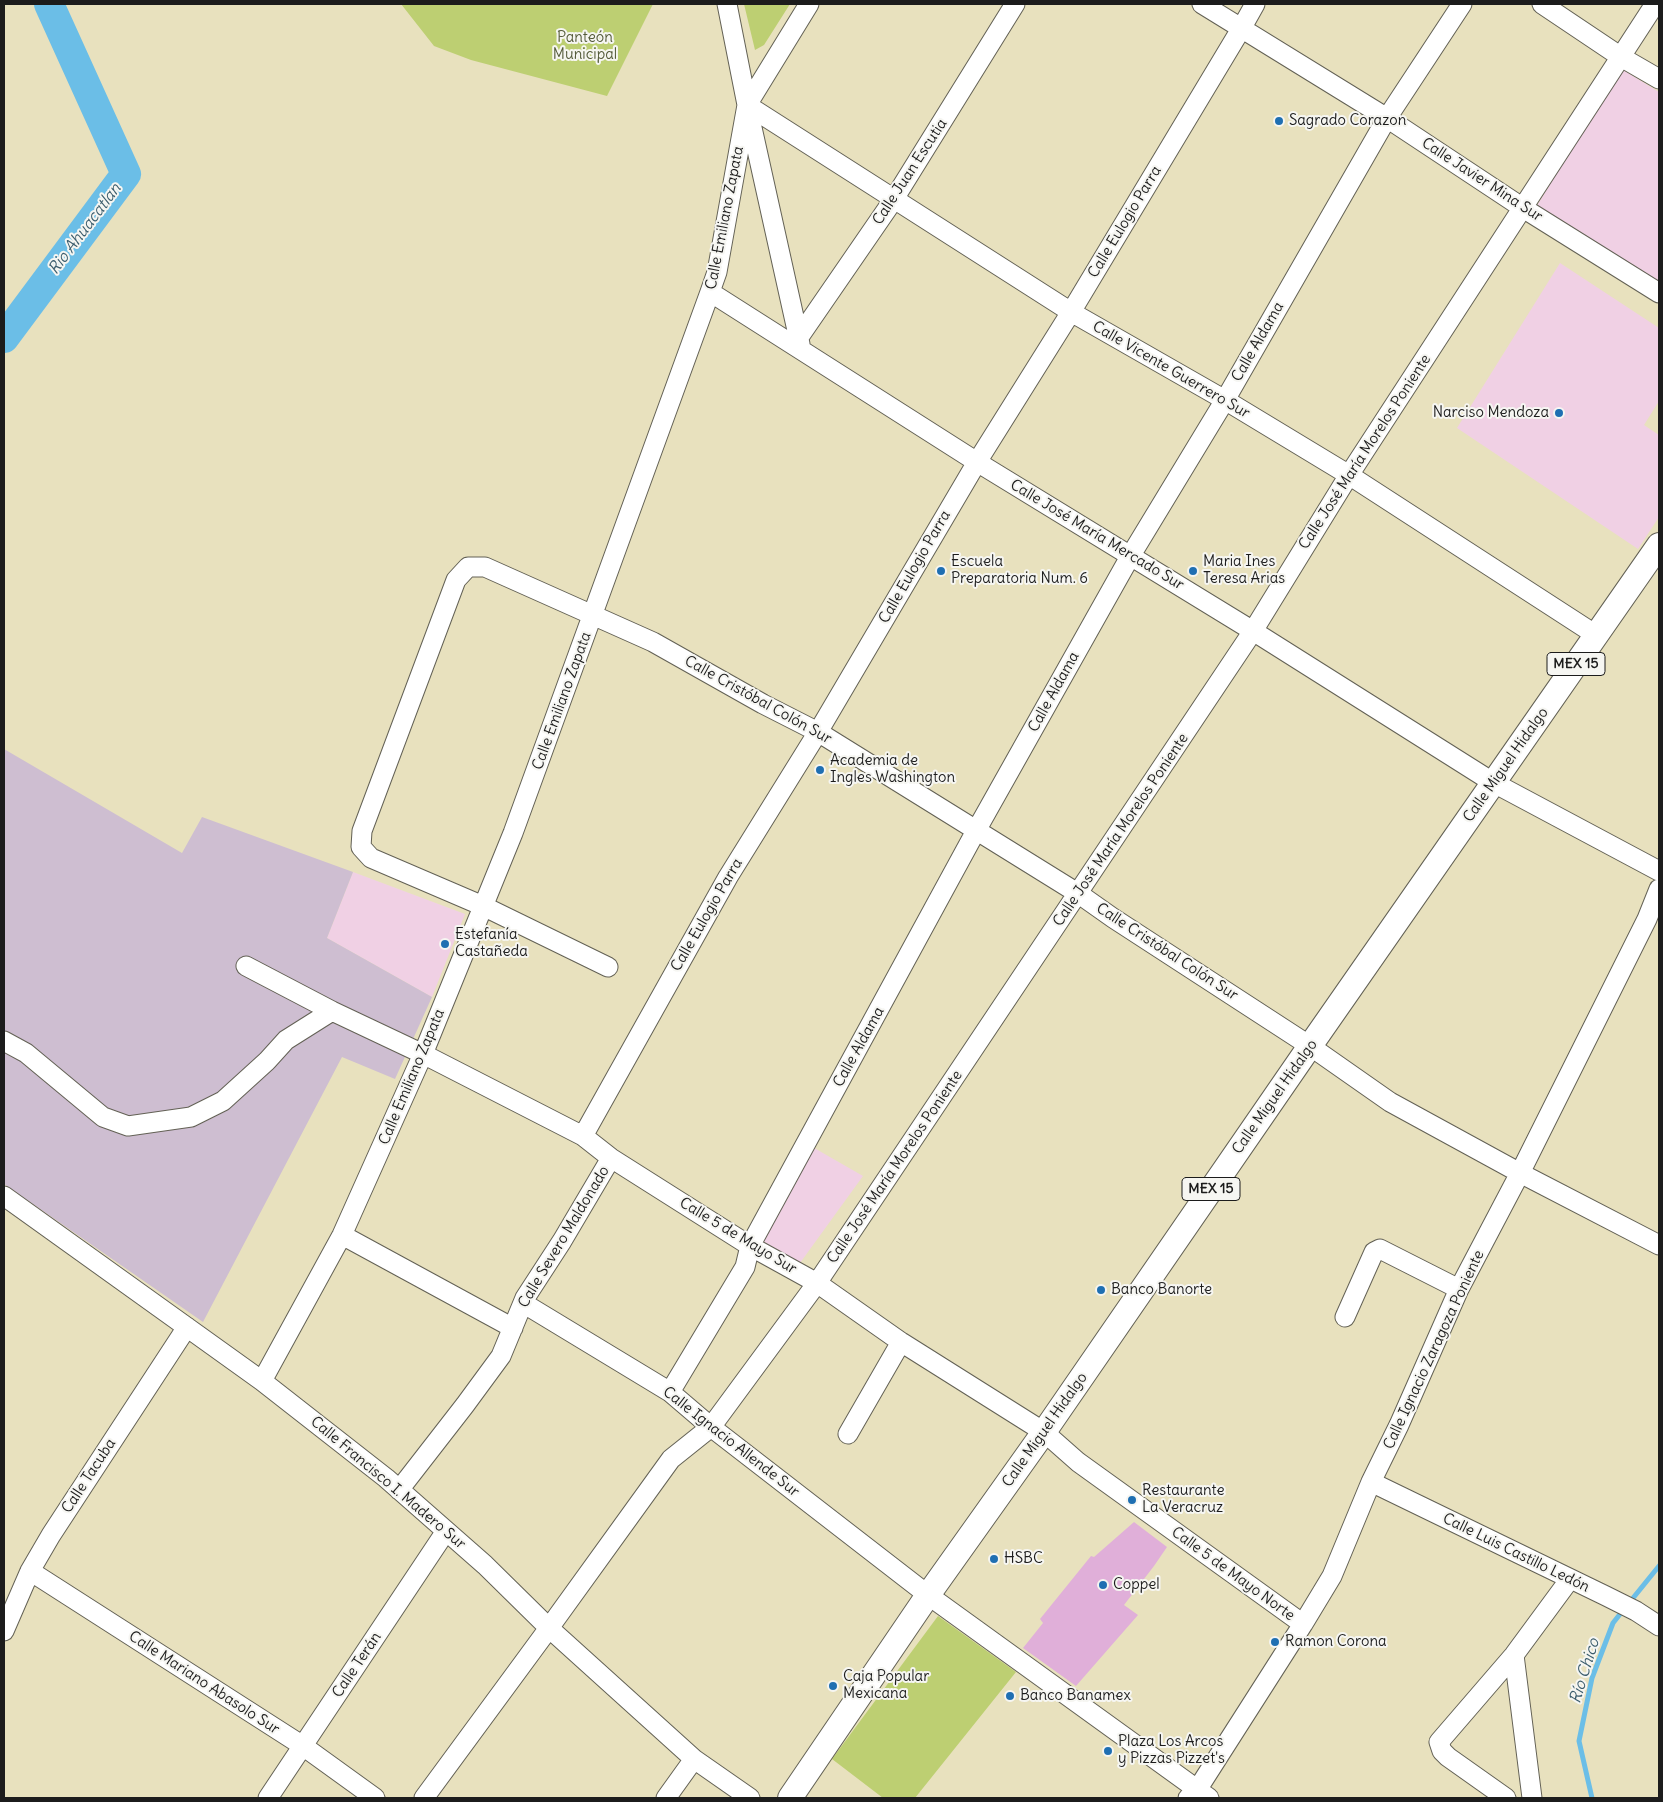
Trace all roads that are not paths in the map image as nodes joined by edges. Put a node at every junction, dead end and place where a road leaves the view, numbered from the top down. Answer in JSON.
{"nodes":[{"id":1,"x":727,"y":4,"type":"edge"},
{"id":2,"x":809,"y":4,"type":"edge"},
{"id":3,"x":1015,"y":4,"type":"edge"},
{"id":4,"x":1202,"y":4,"type":"edge"},
{"id":5,"x":1255,"y":4,"type":"edge"},
{"id":6,"x":1462,"y":4,"type":"edge"},
{"id":7,"x":1542,"y":4,"type":"edge"},
{"id":8,"x":1654,"y":4,"type":"edge"},
{"id":9,"x":1241,"y":29,"type":"junction"},
{"id":10,"x":1621,"y":56,"type":"junction"},
{"id":11,"x":1659,"y":79,"type":"edge"},
{"id":12,"x":747,"y":105,"type":"junction"},
{"id":13,"x":1387,"y":118,"type":"junction"},
{"id":14,"x":894,"y":199,"type":"junction"},
{"id":15,"x":1523,"y":208,"type":"junction"},
{"id":16,"x":710,"y":292,"type":"junction"},
{"id":17,"x":1659,"y":293,"type":"edge"},
{"id":18,"x":1071,"y":312,"type":"junction"},
{"id":19,"x":800,"y":343,"type":"junction"},
{"id":20,"x":1224,"y":400,"type":"junction"},
{"id":21,"x":977,"y":462,"type":"junction"},
{"id":22,"x":1349,"y":475,"type":"junction"},
{"id":23,"x":1659,"y":546,"type":"edge"},
{"id":24,"x":1131,"y":555,"type":"junction"},
{"id":25,"x":593,"y":614,"type":"junction"},
{"id":26,"x":1253,"y":631,"type":"junction"},
{"id":27,"x":1596,"y":635,"type":"junction"},
{"id":28,"x":818,"y":732,"type":"junction"},
{"id":29,"x":1494,"y":783,"type":"junction"},
{"id":30,"x":977,"y":829,"type":"junction"},
{"id":31,"x":1659,"y":871,"type":"edge"},
{"id":32,"x":1659,"y":889,"type":"edge"},
{"id":33,"x":1079,"y":894,"type":"junction"},
{"id":34,"x":483,"y":906,"type":"junction"},
{"id":35,"x":246,"y":966,"type":"dead end"},
{"id":36,"x":608,"y":967,"type":"dead end"},
{"id":37,"x":332,"y":1011,"type":"junction"},
{"id":38,"x":4,"y":1041,"type":"edge"},
{"id":39,"x":1310,"y":1046,"type":"junction"},
{"id":40,"x":423,"y":1054,"type":"junction"},
{"id":41,"x":583,"y":1136,"type":"junction"},
{"id":42,"x":611,"y":1158,"type":"junction"},
{"id":43,"x":1520,"y":1173,"type":"junction"},
{"id":44,"x":4,"y":1196,"type":"edge"},
{"id":45,"x":342,"y":1235,"type":"junction"},
{"id":46,"x":1659,"y":1245,"type":"edge"},
{"id":47,"x":750,"y":1246,"type":"junction"},
{"id":48,"x":817,"y":1283,"type":"junction"},
{"id":49,"x":1459,"y":1289,"type":"junction"},
{"id":50,"x":523,"y":1303,"type":"junction"},
{"id":51,"x":1344,"y":1317,"type":"dead end"},
{"id":52,"x":187,"y":1327,"type":"junction"},
{"id":53,"x":513,"y":1328,"type":"junction"},
{"id":54,"x":901,"y":1342,"type":"junction"},
{"id":55,"x":262,"y":1381,"type":"junction"},
{"id":56,"x":670,"y":1392,"type":"junction"},
{"id":57,"x":711,"y":1427,"type":"junction"},
{"id":58,"x":1044,"y":1432,"type":"junction"},
{"id":59,"x":848,"y":1434,"type":"dead end"},
{"id":60,"x":1371,"y":1482,"type":"junction"},
{"id":61,"x":399,"y":1490,"type":"junction"},
{"id":62,"x":446,"y":1531,"type":"junction"},
{"id":63,"x":30,"y":1571,"type":"junction"},
{"id":64,"x":1570,"y":1579,"type":"junction"},
{"id":65,"x":928,"y":1595,"type":"junction"},
{"id":66,"x":1303,"y":1624,"type":"junction"},
{"id":67,"x":1659,"y":1626,"type":"edge"},
{"id":68,"x":549,"y":1628,"type":"junction"},
{"id":69,"x":4,"y":1631,"type":"edge"},
{"id":70,"x":1514,"y":1655,"type":"junction"},
{"id":71,"x":303,"y":1746,"type":"junction"},
{"id":72,"x":694,"y":1759,"type":"junction"},
{"id":73,"x":1198,"y":1795,"type":"edge"},
{"id":74,"x":268,"y":1798,"type":"edge"},
{"id":75,"x":375,"y":1798,"type":"edge"},
{"id":76,"x":424,"y":1798,"type":"edge"},
{"id":77,"x":666,"y":1798,"type":"edge"},
{"id":78,"x":750,"y":1798,"type":"edge"},
{"id":79,"x":790,"y":1798,"type":"edge"},
{"id":80,"x":1506,"y":1798,"type":"edge"},
{"id":81,"x":1532,"y":1798,"type":"edge"}],
"edges":[{"from":1,"to":12,"type":"street"},
{"from":2,"to":12,"type":"street","name":"Calle Emiliano Zapata"},
{"from":3,"to":14,"type":"street","name":"Calle Juan Escutia"},
{"from":4,"to":9,"type":"street","name":"Calle Javier Mina Sur"},
{"from":5,"to":9,"type":"street","name":"Calle Eulogio Parra"},
{"from":6,"to":13,"type":"street","name":"Calle Aldama"},
{"from":7,"to":10,"type":"street"},
{"from":8,"to":10,"type":"street","name":"Calle José María Morelos Poniente"},
{"from":9,"to":13,"type":"street","name":"Calle Javier Mina Sur"},
{"from":9,"to":18,"type":"street","name":"Calle Eulogio Parra"},
{"from":10,"to":11,"type":"street"},
{"from":10,"to":15,"type":"street","name":"Calle José María Morelos Poniente"},
{"from":12,"to":14,"type":"street","name":"Calle Vicente Guerrero Sur"},
{"from":12,"to":16,"type":"street","name":"Calle Emiliano Zapata"},
{"from":12,"to":19,"type":"street"},
{"from":13,"to":15,"type":"street","name":"Calle Javier Mina Sur"},
{"from":13,"to":20,"type":"street","name":"Calle Aldama"},
{"from":14,"to":18,"type":"street","name":"Calle Vicente Guerrero Sur"},
{"from":14,"to":19,"type":"street","name":"Calle Juan Escutia"},
{"from":15,"to":17,"type":"street","name":"Calle Javier Mina Sur"},
{"from":15,"to":22,"type":"street","name":"Calle José María Morelos Poniente"},
{"from":16,"to":19,"type":"street","name":"Calle José María Mercado Sur"},
{"from":16,"to":25,"type":"street","name":"Calle Emiliano Zapata"},
{"from":18,"to":20,"type":"street","name":"Calle Vicente Guerrero Sur"},
{"from":18,"to":21,"type":"street","name":"Calle Eulogio Parra"},
{"from":19,"to":21,"type":"street","name":"Calle José María Mercado Sur"},
{"from":20,"to":22,"type":"street","name":"Calle Vicente Guerrero Sur"},
{"from":20,"to":24,"type":"street","name":"Calle Aldama"},
{"from":21,"to":24,"type":"street","name":"Calle José María Mercado Sur"},
{"from":21,"to":28,"type":"street","name":"Calle Eulogio Parra"},
{"from":22,"to":26,"type":"street","name":"Calle José María Morelos Poniente"},
{"from":22,"to":27,"type":"street","name":"Calle Vicente Guerrero Sur"},
{"from":23,"to":27,"type":"main road","name":"Calle Miguel Hidalgo","number":"MEX 15"},
{"from":24,"to":26,"type":"street","name":"Calle José María Mercado Sur"},
{"from":24,"to":30,"type":"street","name":"Calle Aldama"},
{"from":25,"to":28,"type":"street","name":"Calle Cristóbal Colón Sur"},
{"from":25,"to":34,"type":"street","name":"Calle Emiliano Zapata"},
{"from":25,"to":34,"type":"street","name":"Calle Cristóbal Colón Sur"},
{"from":26,"to":29,"type":"street","name":"Calle José María Mercado Sur"},
{"from":26,"to":33,"type":"street","name":"Calle José María Morelos Poniente"},
{"from":27,"to":29,"type":"main road","name":"Calle Miguel Hidalgo","number":"MEX 15"},
{"from":28,"to":30,"type":"street","name":"Calle Cristóbal Colón Sur"},
{"from":28,"to":41,"type":"street","name":"Calle Eulogio Parra"},
{"from":29,"to":31,"type":"street","name":"Calle José María Mercado Sur"},
{"from":29,"to":39,"type":"main road","name":"Calle Miguel Hidalgo","number":"MEX 15"},
{"from":30,"to":33,"type":"street","name":"Calle Cristóbal Colón Sur"},
{"from":30,"to":47,"type":"street","name":"Calle Aldama"},
{"from":32,"to":43,"type":"street","name":"Calle Ignacio Zaragoza Poniente"},
{"from":33,"to":39,"type":"street","name":"Calle Cristóbal Colón Sur"},
{"from":33,"to":48,"type":"street","name":"Calle José María Morelos Poniente"},
{"from":34,"to":36,"type":"street"},
{"from":34,"to":40,"type":"street","name":"Calle Emiliano Zapata"},
{"from":35,"to":37,"type":"street","name":"Calle 5 de Mayo Sur"},
{"from":37,"to":38,"type":"street"},
{"from":37,"to":40,"type":"street","name":"Calle 5 de Mayo Sur"},
{"from":39,"to":43,"type":"street","name":"Calle Cristóbal Colón Sur"},
{"from":39,"to":58,"type":"main road","name":"Calle Miguel Hidalgo","number":"MEX 15"},
{"from":40,"to":41,"type":"street","name":"Calle 5 de Mayo Sur"},
{"from":40,"to":45,"type":"street","name":"Calle Emiliano Zapata"},
{"from":41,"to":42,"type":"street","name":"Calle 5 de Mayo Sur"},
{"from":42,"to":47,"type":"street","name":"Calle 5 de Mayo Sur"},
{"from":42,"to":50,"type":"street","name":"Calle Severo Maldonado"},
{"from":43,"to":46,"type":"street","name":"Calle Cristóbal Colón Sur"},
{"from":43,"to":49,"type":"street","name":"Calle Ignacio Zaragoza Poniente"},
{"from":44,"to":52,"type":"street","name":"Calle Francisco I. Madero Sur"},
{"from":45,"to":53,"type":"street"},
{"from":45,"to":55,"type":"street","name":"Calle Emiliano Zapata"},
{"from":47,"to":48,"type":"street","name":"Calle 5 de Mayo Sur"},
{"from":47,"to":56,"type":"street","name":"Calle Aldama"},
{"from":48,"to":54,"type":"street","name":"Calle 5 de Mayo Sur"},
{"from":48,"to":57,"type":"street","name":"Calle José María Morelos Poniente"},
{"from":49,"to":51,"type":"street"},
{"from":49,"to":60,"type":"street","name":"Calle Ignacio Zaragoza Poniente"},
{"from":50,"to":53,"type":"street","name":"Calle Severo Maldonado"},
{"from":50,"to":56,"type":"street","name":"Calle Ignacio Allende Sur"},
{"from":52,"to":55,"type":"street","name":"Calle Francisco I. Madero Sur"},
{"from":52,"to":63,"type":"street","name":"Calle Tacuba"},
{"from":53,"to":61,"type":"street","name":"Calle Severo Maldonado"},
{"from":54,"to":58,"type":"street","name":"Calle 5 de Mayo Sur"},
{"from":54,"to":59,"type":"street"},
{"from":55,"to":61,"type":"street","name":"Calle Francisco I. Madero Sur"},
{"from":56,"to":57,"type":"street","name":"Calle Ignacio Allende Sur"},
{"from":57,"to":65,"type":"street","name":"Calle Ignacio Allende Sur"},
{"from":57,"to":68,"type":"street","name":"Calle José María Morelos Poniente"},
{"from":58,"to":65,"type":"main road","name":"Calle Miguel Hidalgo","number":"MEX 15"},
{"from":58,"to":66,"type":"street","name":"Calle 5 de Mayo Norte"},
{"from":60,"to":64,"type":"street","name":"Calle Luis Castillo Ledón"},
{"from":60,"to":66,"type":"street","name":"Calle Ignacio Zaragoza Poniente"},
{"from":61,"to":62,"type":"street","name":"Calle Francisco I. Madero Sur"},
{"from":62,"to":68,"type":"street","name":"Calle Francisco I. Madero Sur"},
{"from":62,"to":71,"type":"street","name":"Calle Terán"},
{"from":63,"to":69,"type":"street","name":"Calle Tacuba"},
{"from":63,"to":71,"type":"street","name":"Calle Mariano Abasolo Sur"},
{"from":64,"to":67,"type":"street","name":"Calle Luis Castillo Ledón"},
{"from":64,"to":70,"type":"street"},
{"from":65,"to":73,"type":"street","name":"Calle Ignacio Allende Sur"},
{"from":65,"to":79,"type":"main road","name":"Calle Miguel Hidalgo","number":"MEX 15"},
{"from":66,"to":73,"type":"street","name":"Calle Ignacio Zaragoza Poniente"},
{"from":68,"to":72,"type":"street","name":"Calle Francisco I. Madero Sur"},
{"from":68,"to":76,"type":"street","name":"Calle José María Morelos Poniente"},
{"from":70,"to":80,"type":"street"},
{"from":70,"to":81,"type":"street"},
{"from":71,"to":74,"type":"street","name":"Calle Terán"},
{"from":71,"to":75,"type":"street","name":"Calle Mariano Abasolo Sur"},
{"from":72,"to":77,"type":"street"},
{"from":72,"to":78,"type":"street","name":"Calle Francisco I. Madero Sur"}]}
